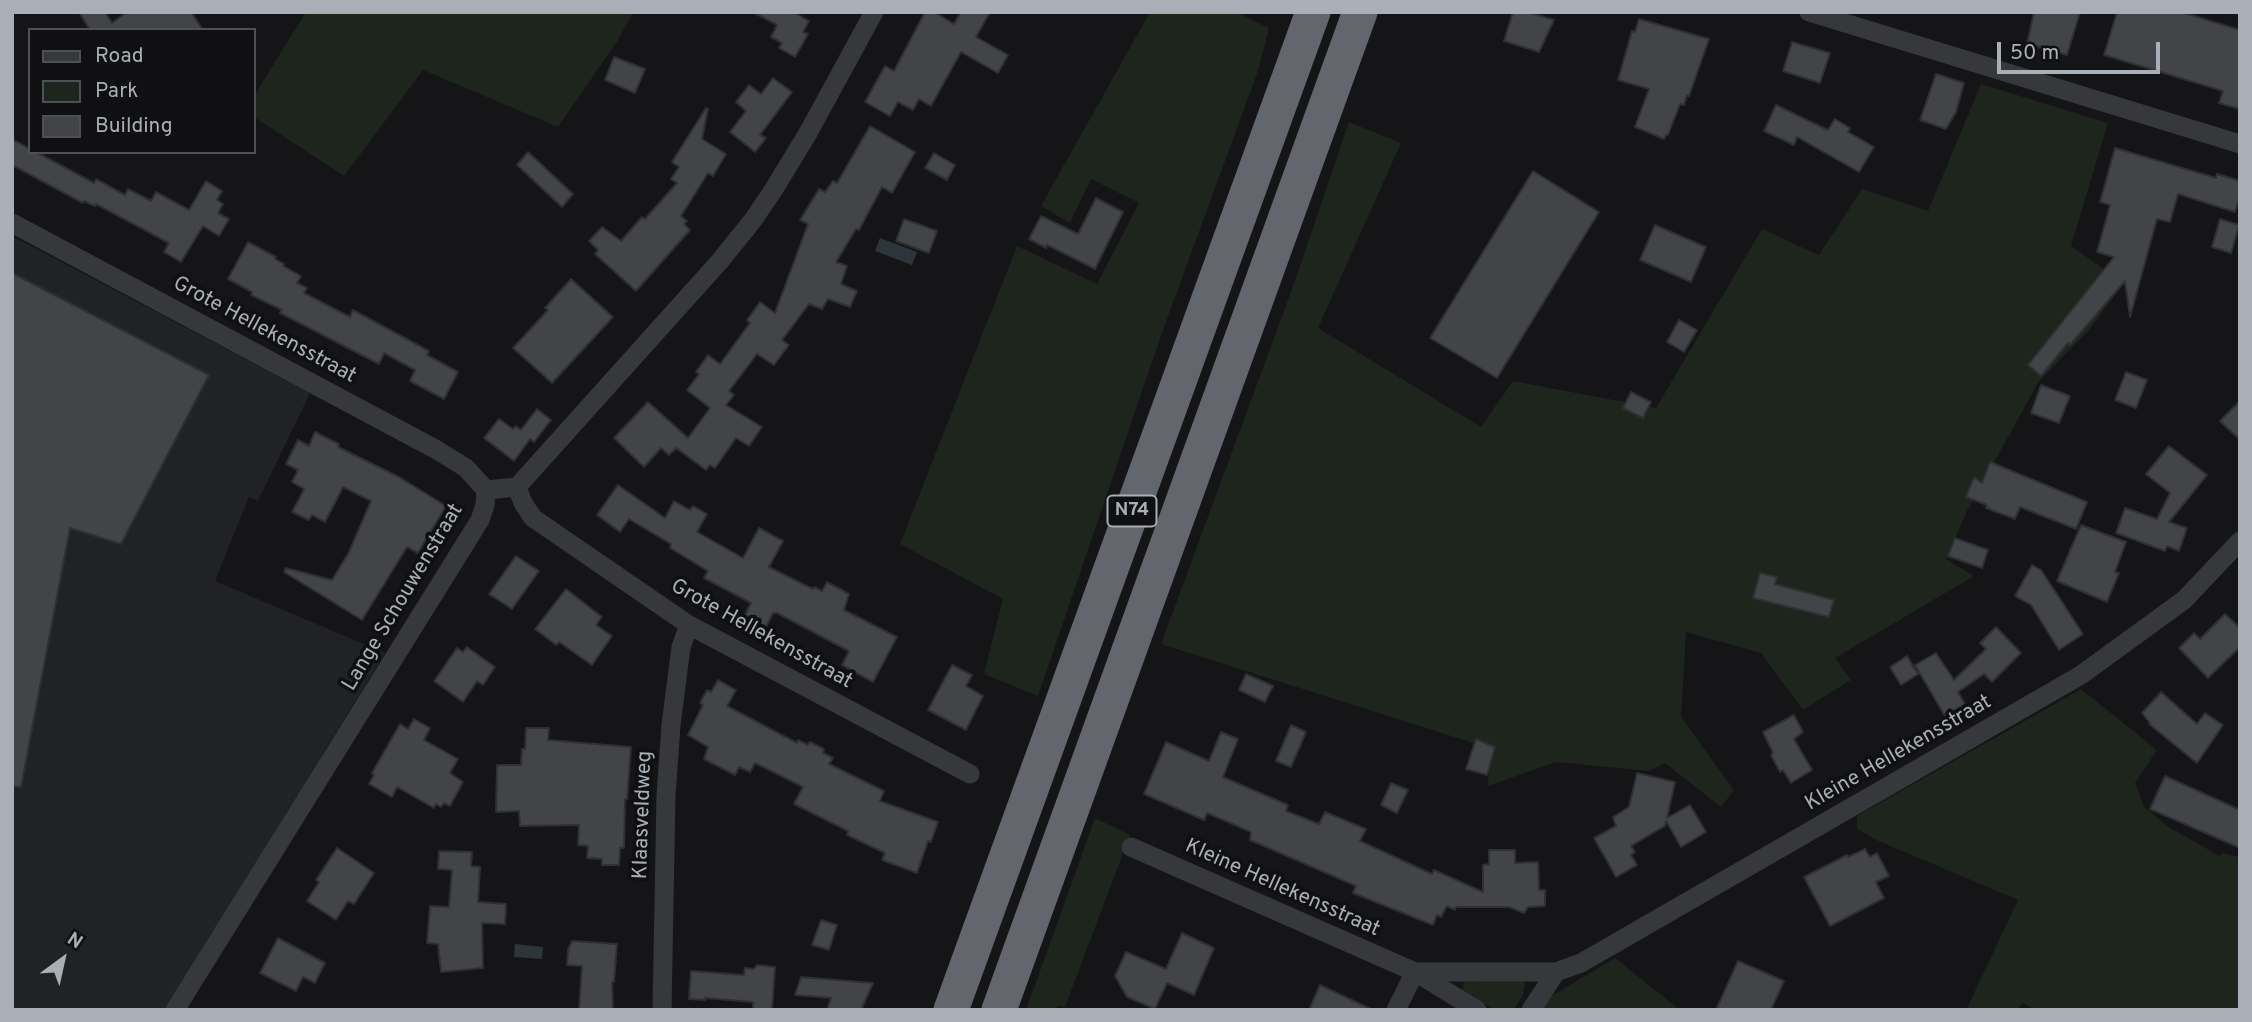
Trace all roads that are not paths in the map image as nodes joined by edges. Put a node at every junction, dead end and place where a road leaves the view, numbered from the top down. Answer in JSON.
{"nodes":[{"id":1,"x":874,"y":12,"type":"edge"},
{"id":2,"x":1313,"y":12,"type":"edge"},
{"id":3,"x":1360,"y":12,"type":"edge"},
{"id":4,"x":1809,"y":12,"type":"edge"},
{"id":5,"x":2240,"y":144,"type":"edge"},
{"id":6,"x":12,"y":223,"type":"edge"},
{"id":7,"x":517,"y":488,"type":"junction"},
{"id":8,"x":486,"y":490,"type":"junction"},
{"id":9,"x":2240,"y":541,"type":"edge"},
{"id":10,"x":689,"y":625,"type":"junction"},
{"id":11,"x":970,"y":774,"type":"dead end"},
{"id":12,"x":1131,"y":847,"type":"dead end"},
{"id":13,"x":1415,"y":972,"type":"junction"},
{"id":14,"x":1556,"y":972,"type":"junction"},
{"id":15,"x":176,"y":1010,"type":"edge"},
{"id":16,"x":662,"y":1010,"type":"edge"},
{"id":17,"x":951,"y":1010,"type":"edge"},
{"id":18,"x":999,"y":1010,"type":"edge"},
{"id":19,"x":1396,"y":1010,"type":"edge"},
{"id":20,"x":1477,"y":1010,"type":"edge"},
{"id":21,"x":1531,"y":1010,"type":"edge"}],
"edges":[{"from":1,"to":7,"type":"street"},
{"from":2,"to":17,"type":"highway","number":"N74"},
{"from":3,"to":18,"type":"highway","number":"N74"},
{"from":4,"to":5,"type":"street"},
{"from":6,"to":8,"type":"street","name":"Grote Hellekensstraat"},
{"from":7,"to":8,"type":"street","name":"Lange Schouwenstraat"},
{"from":7,"to":10,"type":"street","name":"Grote Hellekensstraat"},
{"from":8,"to":15,"type":"street","name":"Lange Schouwenstraat"},
{"from":9,"to":14,"type":"street","name":"Kleine Hellekensstraat"},
{"from":10,"to":11,"type":"street","name":"Grote Hellekensstraat"},
{"from":10,"to":16,"type":"street","name":"Klaasveldweg"},
{"from":12,"to":13,"type":"street","name":"Kleine Hellekensstraat"},
{"from":13,"to":14,"type":"street","name":"Kleine Hellekensstraat"},
{"from":13,"to":19,"type":"street"},
{"from":13,"to":20,"type":"street","name":"Kleine Hellekensstraat"},
{"from":14,"to":21,"type":"street"}]}
